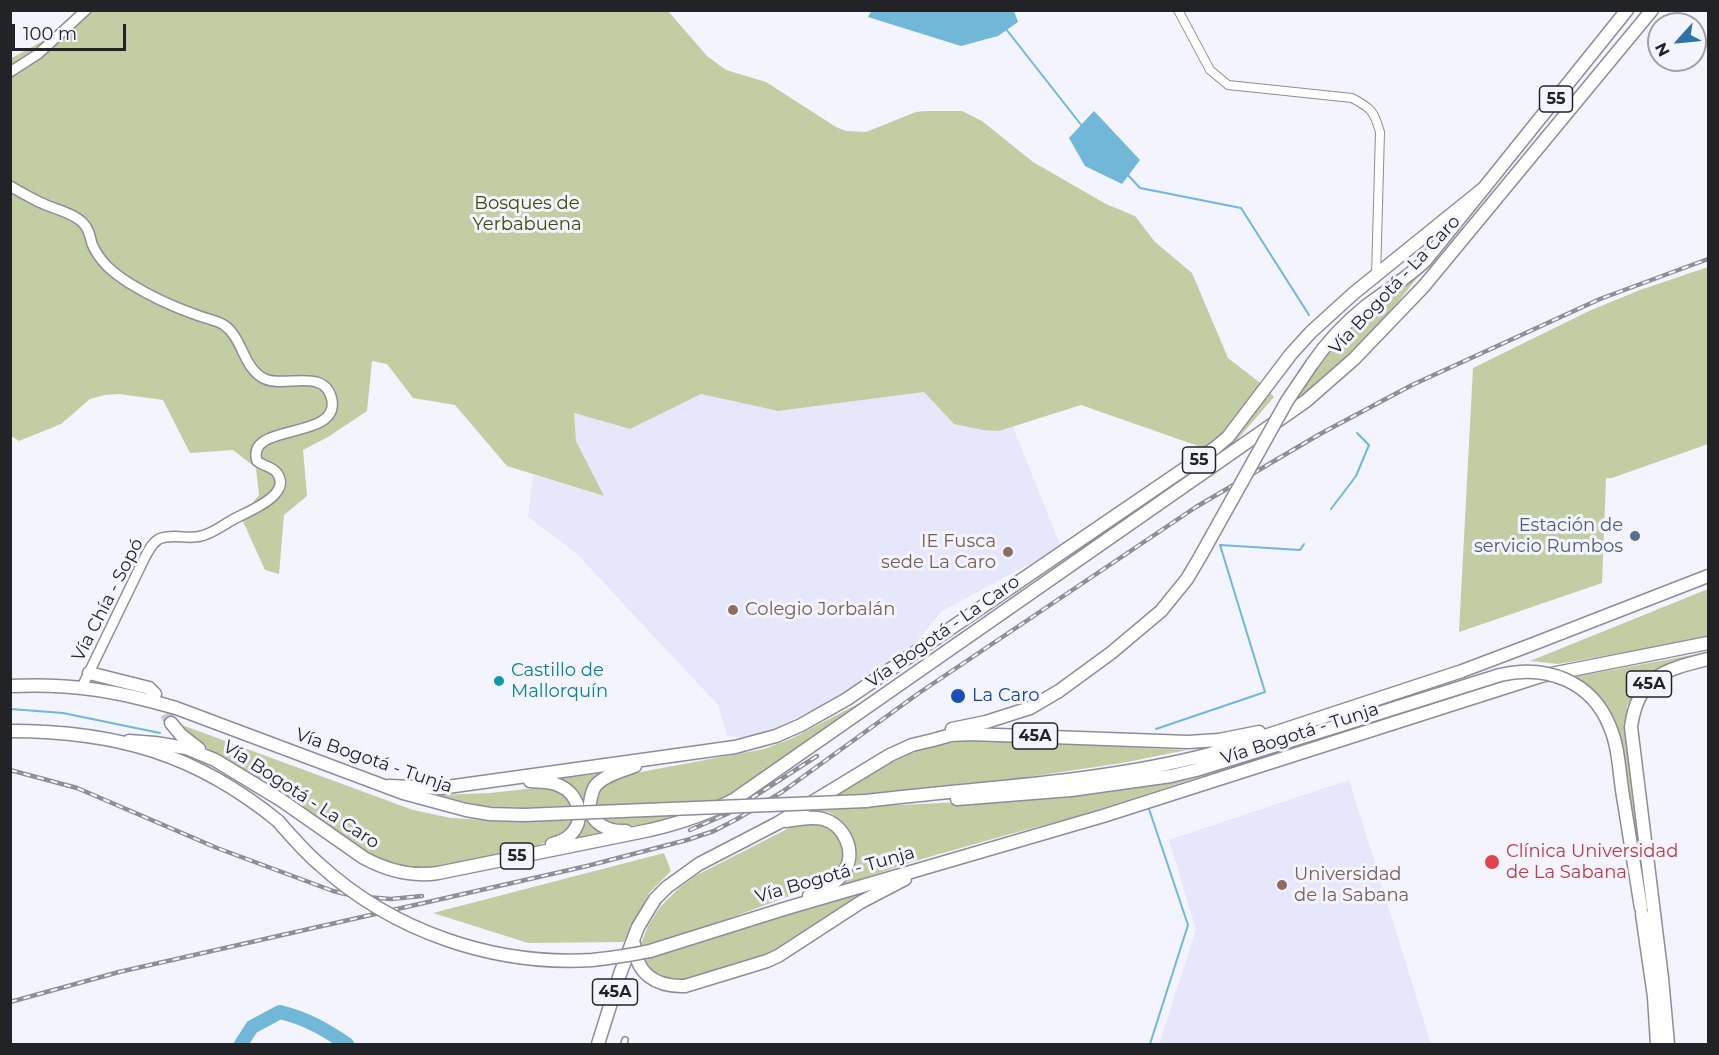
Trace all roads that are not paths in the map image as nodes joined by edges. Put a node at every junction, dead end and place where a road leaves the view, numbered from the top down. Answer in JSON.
{"nodes":[{"id":1,"x":86,"y":10,"type":"edge"},
{"id":2,"x":1178,"y":10,"type":"edge"},
{"id":3,"x":1627,"y":10,"type":"edge"},
{"id":4,"x":1652,"y":10,"type":"edge"},
{"id":5,"x":10,"y":72,"type":"edge"},
{"id":6,"x":10,"y":186,"type":"edge"},
{"id":7,"x":1484,"y":188,"type":"junction"},
{"id":8,"x":1376,"y":277,"type":"junction"},
{"id":9,"x":1708,"y":576,"type":"edge"},
{"id":10,"x":1708,"y":643,"type":"edge"},
{"id":11,"x":1708,"y":659,"type":"edge"},
{"id":12,"x":89,"y":673,"type":"junction"},
{"id":13,"x":10,"y":686,"type":"edge"},
{"id":14,"x":82,"y":687,"type":"junction"},
{"id":15,"x":155,"y":694,"type":"tunnel mouth"},
{"id":16,"x":1313,"y":720,"type":"junction"},
{"id":17,"x":171,"y":723,"type":"tunnel mouth"},
{"id":18,"x":10,"y":731,"type":"edge"},
{"id":19,"x":94,"y":738,"type":"junction"},
{"id":20,"x":912,"y":745,"type":"junction"},
{"id":21,"x":652,"y":759,"type":"junction"},
{"id":22,"x":225,"y":765,"type":"junction"},
{"id":23,"x":501,"y":780,"type":"junction"},
{"id":24,"x":382,"y":786,"type":"junction"},
{"id":25,"x":866,"y":801,"type":"junction"},
{"id":26,"x":778,"y":823,"type":"junction"},
{"id":27,"x":650,"y":830,"type":"junction"},
{"id":28,"x":975,"y":854,"type":"junction"},
{"id":29,"x":484,"y":863,"type":"junction"},
{"id":30,"x":787,"y":908,"type":"junction"},
{"id":31,"x":633,"y":940,"type":"junction"},
{"id":32,"x":598,"y":1044,"type":"edge"},
{"id":33,"x":1657,"y":1044,"type":"edge"},
{"id":34,"x":1668,"y":1044,"type":"edge"}],
"edges":[{"from":1,"to":5,"type":"street"},
{"from":2,"to":8,"type":"street"},
{"from":3,"to":7,"type":"main road","name":"Vía Bogotá - La Caro","number":"55"},
{"from":4,"to":27,"type":"main road","name":"Vía Bogotá - La Caro","number":"55"},
{"from":6,"to":12,"type":"street","name":"Vía Chía - Sopó"},
{"from":7,"to":8,"type":"main road","name":"Vía Bogotá - La Caro","number":"55"},
{"from":7,"to":20,"type":"main road","bridge":true},
{"from":8,"to":21,"type":"main road","name":"Vía Bogotá - La Caro","number":"55"},
{"from":9,"to":16,"type":"main road","name":"Vía Bogotá - Tunja","number":"55"},
{"from":10,"to":28,"type":"main road","name":"Vía Bogotá - Tunja","number":"55"},
{"from":11,"to":34,"type":"main road","number":"45A"},
{"from":12,"to":14,"type":"street","name":"Vía Chía - Sopó"},
{"from":12,"to":15,"type":"main road"},
{"from":13,"to":14,"type":"main road","name":"Vía Bogotá - Tunja","number":"55"},
{"from":14,"to":24,"type":"main road","name":"Vía Bogotá - Tunja","number":"55"},
{"from":16,"to":20,"type":"main road","number":"45A"},
{"from":16,"to":25,"type":"main road","name":"Vía Bogotá - Tunja","number":"55"},
{"from":17,"to":22,"type":"main road"},
{"from":18,"to":19,"type":"main road","name":"Vía Bogotá - Tunja","number":"55"},
{"from":19,"to":22,"type":"main road","name":"Vía Bogotá - La Caro","number":"55"},
{"from":19,"to":30,"type":"main road","name":"Vía Bogotá - Tunja","number":"55","bridge":true},
{"from":20,"to":26,"type":"main road","number":"45A"},
{"from":21,"to":23,"type":"main road","name":"Vía Bogotá - La Caro","number":"55"},
{"from":21,"to":27,"type":"main road"},
{"from":22,"to":29,"type":"main road","name":"Vía Bogotá - La Caro","number":"55"},
{"from":23,"to":24,"type":"main road","name":"Vía Bogotá - La Caro","number":"55"},
{"from":23,"to":29,"type":"main road"},
{"from":24,"to":25,"type":"main road","name":"Vía Bogotá - Tunja","number":"55","bridge":true},
{"from":25,"to":33,"type":"main road","number":"55","bridge":true},
{"from":26,"to":30,"type":"main road"},
{"from":26,"to":31,"type":"main road","number":"45A"},
{"from":27,"to":29,"type":"main road","name":"Vía Bogotá - La Caro","number":"55"},
{"from":28,"to":30,"type":"main road","name":"Vía Bogotá - Tunja","number":"55"},
{"from":28,"to":31,"type":"main road"},
{"from":31,"to":32,"type":"main road","number":"45A"}]}
